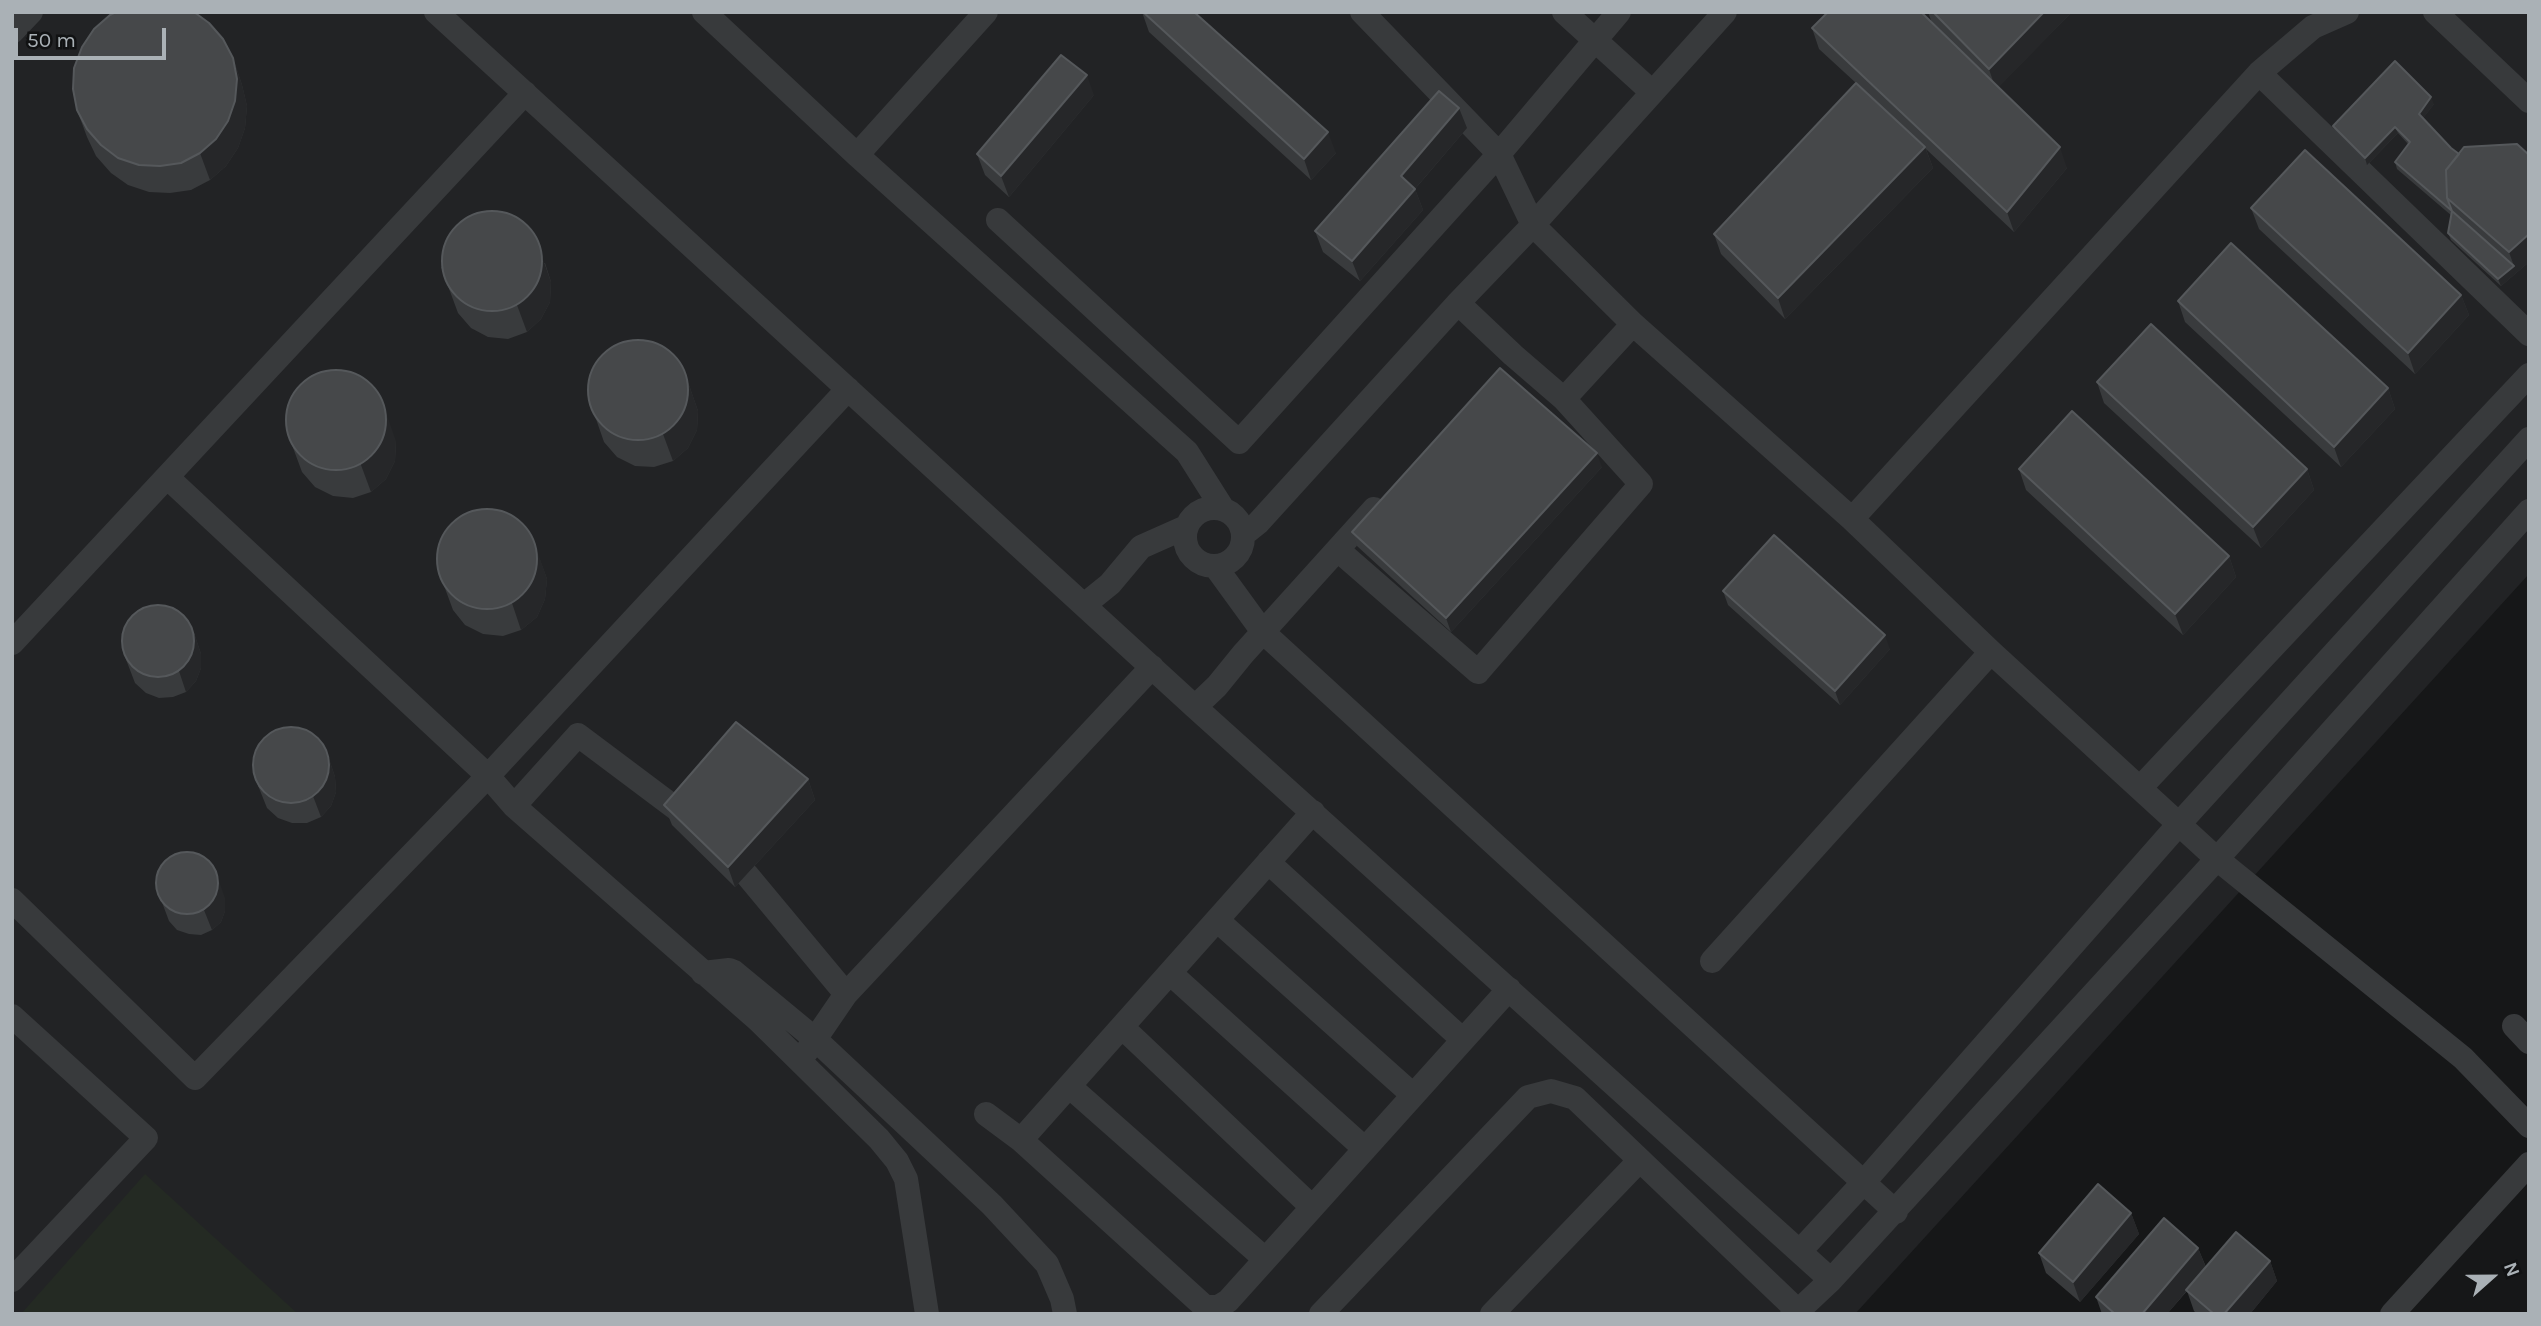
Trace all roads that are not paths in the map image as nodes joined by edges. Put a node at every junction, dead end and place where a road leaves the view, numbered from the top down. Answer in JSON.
{"nodes":[{"id":1,"x":31,"y":12,"type":"edge"},
{"id":2,"x":436,"y":12,"type":"edge"},
{"id":3,"x":704,"y":12,"type":"edge"},
{"id":4,"x":986,"y":12,"type":"edge"},
{"id":5,"x":1362,"y":12,"type":"edge"},
{"id":6,"x":1564,"y":12,"type":"edge"},
{"id":7,"x":1619,"y":12,"type":"edge"},
{"id":8,"x":1724,"y":12,"type":"edge"},
{"id":9,"x":2347,"y":12,"type":"edge"},
{"id":10,"x":2435,"y":12,"type":"edge"},
{"id":11,"x":2315,"y":19,"type":"edge"},
{"id":12,"x":12,"y":32,"type":"edge"},
{"id":13,"x":1594,"y":41,"type":"junction"},
{"id":14,"x":2259,"y":73,"type":"junction"},
{"id":15,"x":1652,"y":92,"type":"junction"},
{"id":16,"x":525,"y":93,"type":"junction"},
{"id":17,"x":2529,"y":101,"type":"edge"},
{"id":18,"x":1499,"y":154,"type":"junction"},
{"id":19,"x":858,"y":155,"type":"junction"},
{"id":20,"x":998,"y":220,"type":"dead end"},
{"id":21,"x":1533,"y":225,"type":"junction"},
{"id":22,"x":1458,"y":303,"type":"junction"},
{"id":23,"x":1633,"y":324,"type":"junction"},
{"id":24,"x":2529,"y":334,"type":"edge"},
{"id":25,"x":1513,"y":355,"type":"junction"},
{"id":26,"x":2529,"y":375,"type":"edge"},
{"id":27,"x":1494,"y":376,"type":"edge"},
{"id":28,"x":848,"y":389,"type":"junction"},
{"id":29,"x":1564,"y":399,"type":"junction"},
{"id":30,"x":2529,"y":439,"type":"edge"},
{"id":31,"x":167,"y":477,"type":"junction"},
{"id":32,"x":1393,"y":488,"type":"edge"},
{"id":33,"x":1223,"y":509,"type":"junction"},
{"id":34,"x":2529,"y":511,"type":"edge"},
{"id":35,"x":1852,"y":519,"type":"junction"},
{"id":36,"x":1186,"y":527,"type":"junction"},
{"id":37,"x":1243,"y":535,"type":"junction"},
{"id":38,"x":1338,"y":550,"type":"junction"},
{"id":39,"x":1216,"y":566,"type":"junction"},
{"id":40,"x":1084,"y":605,"type":"junction"},
{"id":41,"x":1263,"y":632,"type":"junction"},
{"id":42,"x":12,"y":643,"type":"edge"},
{"id":43,"x":1991,"y":652,"type":"junction"},
{"id":44,"x":1152,"y":667,"type":"junction"},
{"id":45,"x":1195,"y":707,"type":"junction"},
{"id":46,"x":488,"y":776,"type":"junction"},
{"id":47,"x":2140,"y":788,"type":"junction"},
{"id":48,"x":514,"y":806,"type":"junction"},
{"id":49,"x":1313,"y":812,"type":"junction"},
{"id":50,"x":682,"y":813,"type":"edge"},
{"id":51,"x":2179,"y":824,"type":"junction"},
{"id":52,"x":2217,"y":859,"type":"junction"},
{"id":53,"x":1268,"y":862,"type":"junction"},
{"id":54,"x":747,"y":875,"type":"dead end"},
{"id":55,"x":12,"y":900,"type":"edge"},
{"id":56,"x":1217,"y":920,"type":"junction"},
{"id":57,"x":1712,"y":961,"type":"dead end"},
{"id":58,"x":704,"y":973,"type":"junction"},
{"id":59,"x":1170,"y":974,"type":"junction"},
{"id":60,"x":1509,"y":989,"type":"junction"},
{"id":61,"x":846,"y":994,"type":"junction"},
{"id":62,"x":12,"y":1016,"type":"edge"},
{"id":63,"x":1122,"y":1027,"type":"junction"},
{"id":64,"x":815,"y":1039,"type":"junction"},
{"id":65,"x":1463,"y":1040,"type":"junction"},
{"id":66,"x":800,"y":1062,"type":"junction"},
{"id":67,"x":1069,"y":1086,"type":"junction"},
{"id":68,"x":1413,"y":1095,"type":"junction"},
{"id":69,"x":986,"y":1114,"type":"dead end"},
{"id":70,"x":2529,"y":1126,"type":"edge"},
{"id":71,"x":1021,"y":1140,"type":"junction"},
{"id":72,"x":1365,"y":1149,"type":"junction"},
{"id":73,"x":1640,"y":1160,"type":"junction"},
{"id":74,"x":2529,"y":1164,"type":"edge"},
{"id":75,"x":1863,"y":1183,"type":"junction"},
{"id":76,"x":1312,"y":1207,"type":"junction"},
{"id":77,"x":1896,"y":1212,"type":"junction"},
{"id":78,"x":1800,"y":1251,"type":"junction"},
{"id":79,"x":1265,"y":1259,"type":"junction"},
{"id":80,"x":12,"y":1280,"type":"edge"},
{"id":81,"x":1831,"y":1280,"type":"junction"},
{"id":82,"x":1795,"y":1312,"type":"edge"},
{"id":83,"x":927,"y":1314,"type":"edge"},
{"id":84,"x":1065,"y":1314,"type":"edge"},
{"id":85,"x":1321,"y":1314,"type":"edge"},
{"id":86,"x":1492,"y":1314,"type":"edge"},
{"id":87,"x":2392,"y":1314,"type":"edge"}],
"edges":[{"from":1,"to":12,"type":"lane"},
{"from":2,"to":16,"type":"lane"},
{"from":3,"to":19,"type":"lane"},
{"from":4,"to":19,"type":"lane"},
{"from":5,"to":18,"type":"lane"},
{"from":6,"to":13,"type":"lane"},
{"from":7,"to":13,"type":"lane"},
{"from":8,"to":15,"type":"lane"},
{"from":9,"to":11,"type":"lane"},
{"from":10,"to":17,"type":"lane"},
{"from":11,"to":14,"type":"lane"},
{"from":13,"to":15,"type":"lane"},
{"from":13,"to":18,"type":"lane"},
{"from":14,"to":24,"type":"lane"},
{"from":14,"to":35,"type":"lane"},
{"from":15,"to":21,"type":"lane"},
{"from":16,"to":28,"type":"lane"},
{"from":16,"to":31,"type":"lane"},
{"from":18,"to":20,"type":"lane"},
{"from":18,"to":21,"type":"lane"},
{"from":19,"to":33,"type":"lane"},
{"from":21,"to":22,"type":"lane"},
{"from":21,"to":23,"type":"lane"},
{"from":22,"to":25,"type":"lane"},
{"from":22,"to":37,"type":"lane"},
{"from":23,"to":29,"type":"lane"},
{"from":23,"to":35,"type":"lane"},
{"from":25,"to":27,"type":"lane"},
{"from":25,"to":29,"type":"lane"},
{"from":26,"to":47,"type":"lane"},
{"from":28,"to":40,"type":"lane"},
{"from":28,"to":46,"type":"lane"},
{"from":29,"to":38,"type":"lane"},
{"from":30,"to":51,"type":"lane"},
{"from":31,"to":42,"type":"lane"},
{"from":31,"to":46,"type":"lane"},
{"from":32,"to":38,"type":"lane"},
{"from":33,"to":36,"type":"lane"},
{"from":33,"to":37,"type":"lane"},
{"from":34,"to":52,"type":"lane"},
{"from":35,"to":43,"type":"lane"},
{"from":36,"to":39,"type":"lane"},
{"from":36,"to":40,"type":"lane"},
{"from":37,"to":39,"type":"lane"},
{"from":38,"to":41,"type":"lane"},
{"from":39,"to":41,"type":"lane"},
{"from":40,"to":44,"type":"lane"},
{"from":41,"to":45,"type":"lane"},
{"from":41,"to":75,"type":"lane"},
{"from":43,"to":47,"type":"lane"},
{"from":43,"to":57,"type":"lane"},
{"from":44,"to":45,"type":"lane"},
{"from":44,"to":61,"type":"lane"},
{"from":45,"to":49,"type":"lane"},
{"from":46,"to":48,"type":"lane"},
{"from":46,"to":55,"type":"lane"},
{"from":47,"to":51,"type":"lane"},
{"from":48,"to":50,"type":"lane"},
{"from":48,"to":58,"type":"lane"},
{"from":49,"to":53,"type":"lane"},
{"from":49,"to":60,"type":"lane"},
{"from":51,"to":52,"type":"lane"},
{"from":51,"to":75,"type":"lane"},
{"from":52,"to":70,"type":"lane"},
{"from":52,"to":77,"type":"lane"},
{"from":53,"to":56,"type":"lane"},
{"from":53,"to":65,"type":"lane"},
{"from":54,"to":61,"type":"lane"},
{"from":56,"to":59,"type":"lane"},
{"from":56,"to":68,"type":"lane"},
{"from":58,"to":64,"type":"lane"},
{"from":58,"to":66,"type":"lane"},
{"from":59,"to":63,"type":"lane"},
{"from":59,"to":72,"type":"lane"},
{"from":60,"to":65,"type":"lane"},
{"from":60,"to":78,"type":"lane"},
{"from":61,"to":64,"type":"lane"},
{"from":62,"to":80,"type":"lane"},
{"from":63,"to":67,"type":"lane"},
{"from":63,"to":76,"type":"lane"},
{"from":64,"to":66,"type":"lane"},
{"from":64,"to":84,"type":"lane"},
{"from":65,"to":68,"type":"lane"},
{"from":66,"to":83,"type":"lane"},
{"from":67,"to":71,"type":"lane"},
{"from":67,"to":79,"type":"lane"},
{"from":68,"to":72,"type":"lane"},
{"from":69,"to":71,"type":"lane"},
{"from":71,"to":79,"type":"lane"},
{"from":72,"to":76,"type":"lane"},
{"from":73,"to":82,"type":"lane"},
{"from":73,"to":85,"type":"lane"},
{"from":73,"to":86,"type":"lane"},
{"from":74,"to":87,"type":"lane"},
{"from":75,"to":77,"type":"lane"},
{"from":75,"to":78,"type":"lane"},
{"from":76,"to":79,"type":"lane"},
{"from":77,"to":81,"type":"lane"},
{"from":78,"to":81,"type":"lane"},
{"from":81,"to":82,"type":"lane"}]}
